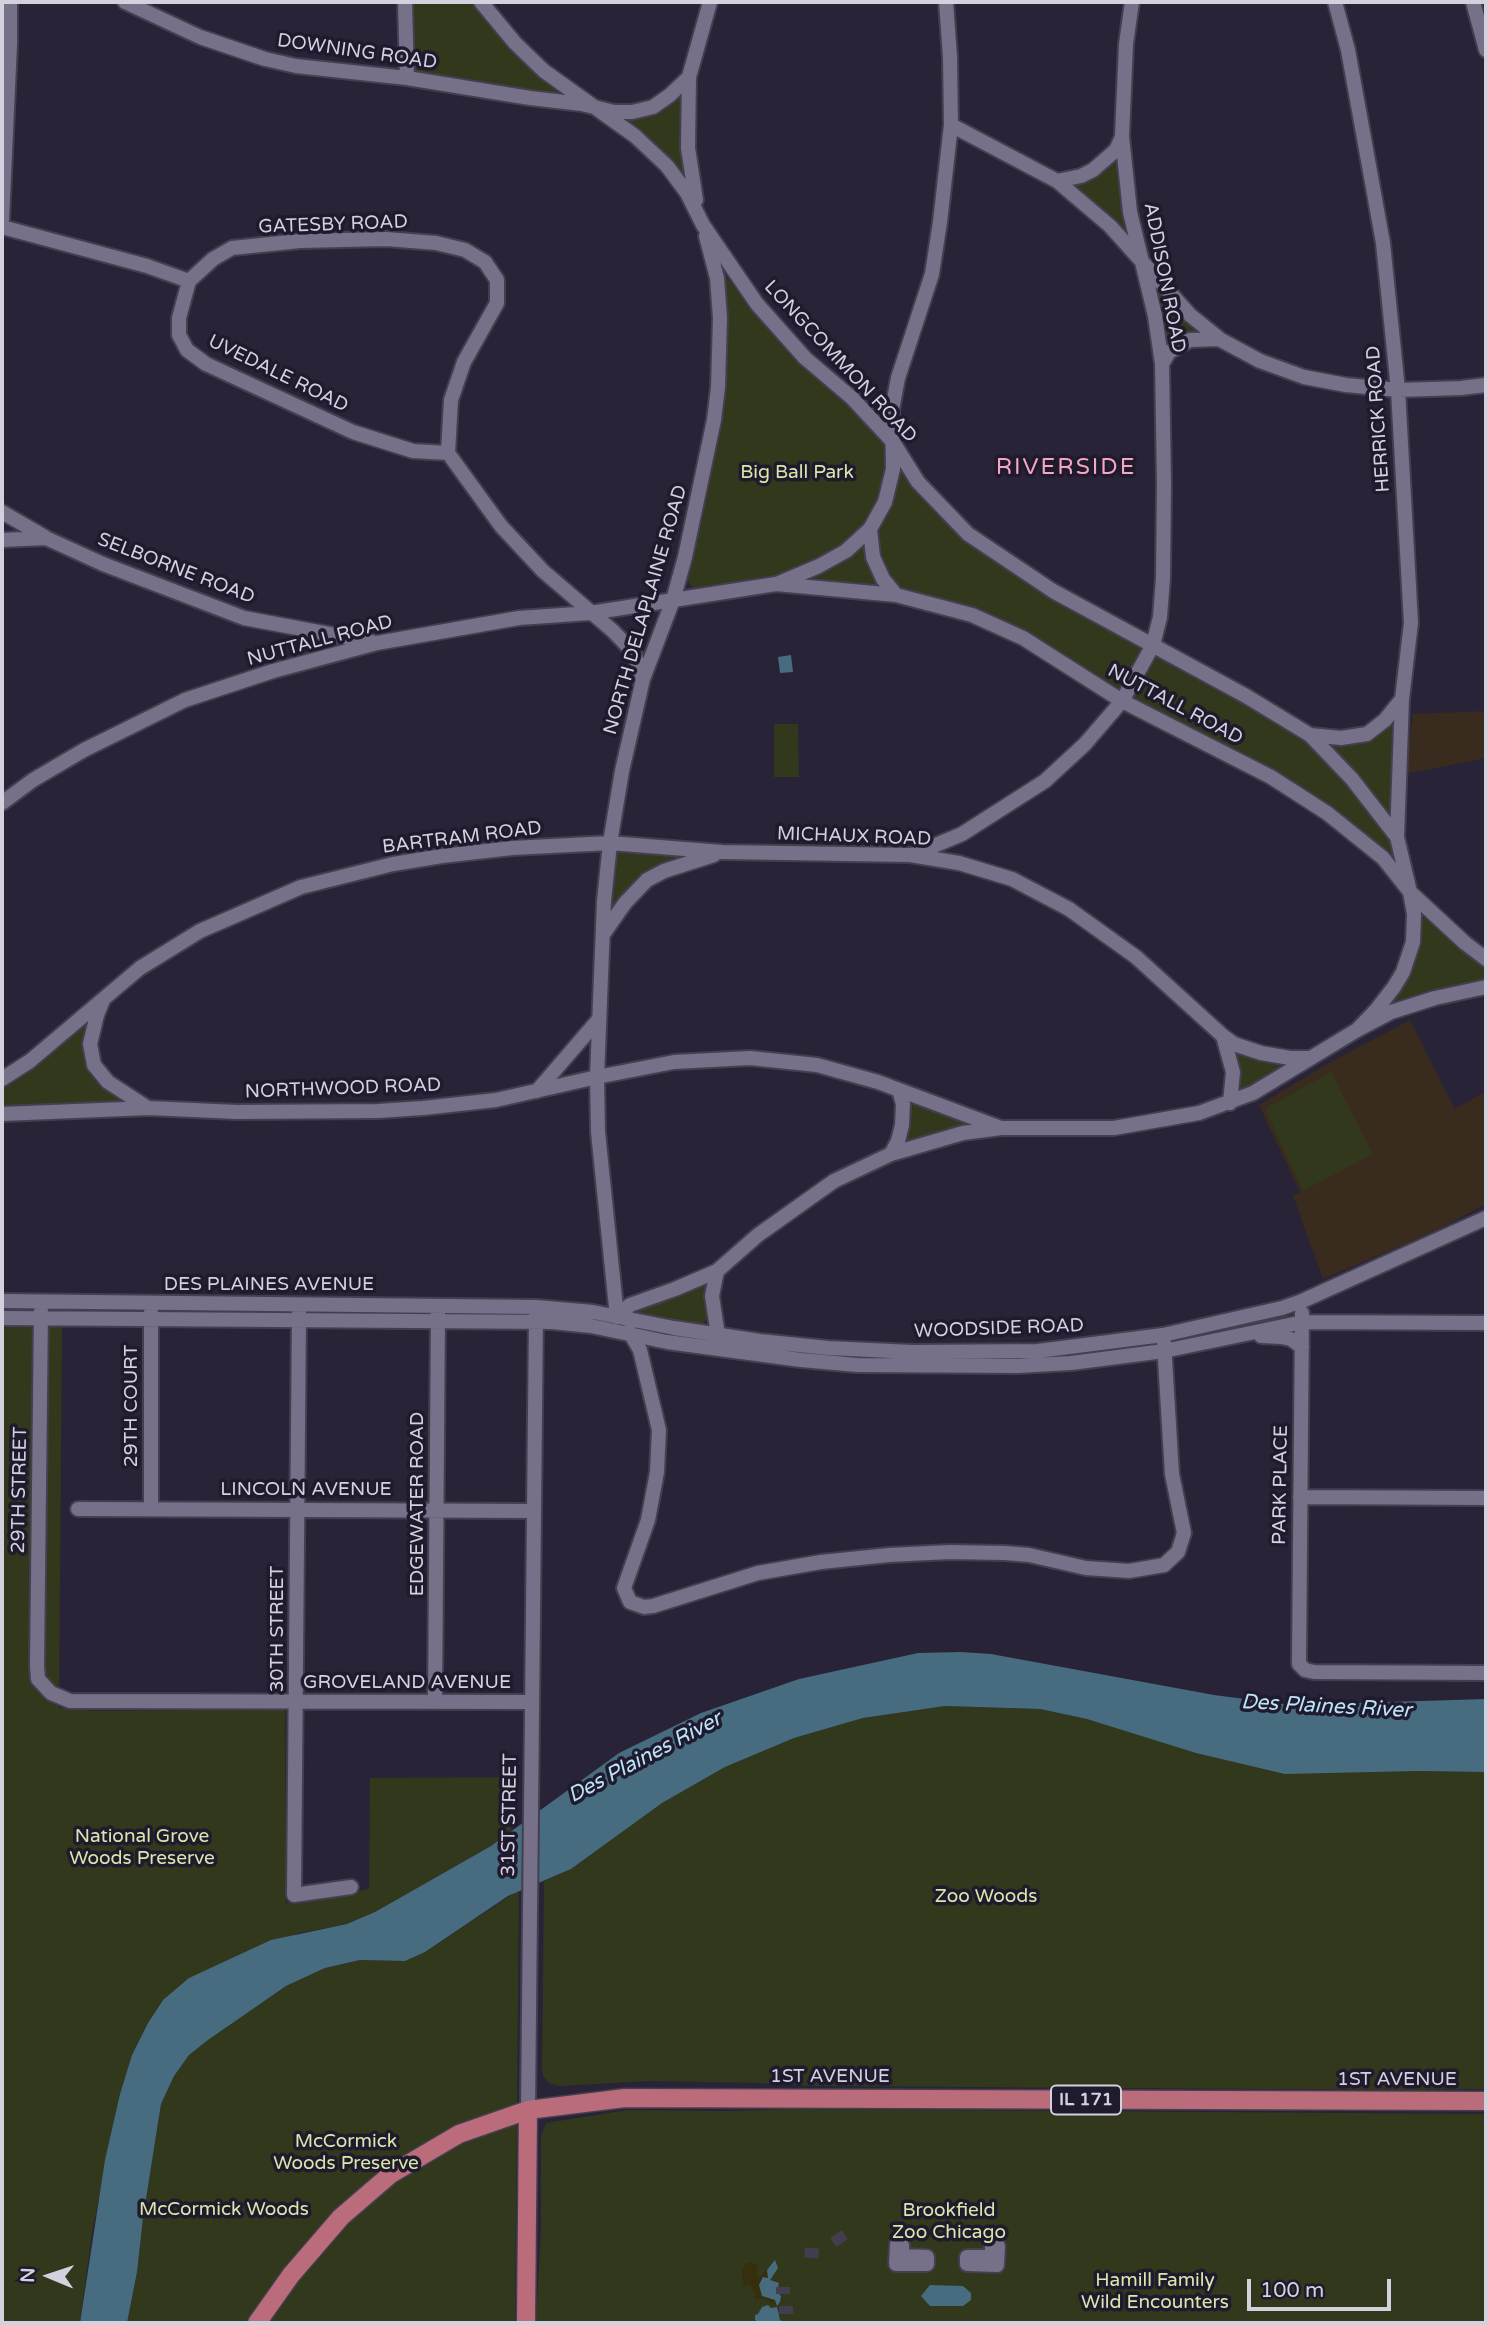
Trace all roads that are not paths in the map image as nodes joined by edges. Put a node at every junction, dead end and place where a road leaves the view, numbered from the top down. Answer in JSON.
{"nodes":[{"id":1,"x":10,"y":2,"type":"edge"},
{"id":2,"x":125,"y":2,"type":"edge"},
{"id":3,"x":405,"y":2,"type":"edge"},
{"id":4,"x":481,"y":2,"type":"edge"},
{"id":5,"x":710,"y":2,"type":"edge"},
{"id":6,"x":946,"y":2,"type":"edge"},
{"id":7,"x":1132,"y":2,"type":"edge"},
{"id":8,"x":1335,"y":2,"type":"edge"},
{"id":9,"x":1473,"y":2,"type":"edge"},
{"id":10,"x":1486,"y":50,"type":"edge"},
{"id":11,"x":689,"y":77,"type":"junction"},
{"id":12,"x":407,"y":78,"type":"junction"},
{"id":13,"x":593,"y":106,"type":"junction"},
{"id":14,"x":951,"y":125,"type":"junction"},
{"id":15,"x":1122,"y":136,"type":"junction"},
{"id":16,"x":4,"y":145,"type":"edge"},
{"id":17,"x":1057,"y":181,"type":"junction"},
{"id":18,"x":2,"y":220,"type":"edge"},
{"id":19,"x":703,"y":225,"type":"junction"},
{"id":20,"x":2,"y":227,"type":"edge"},
{"id":21,"x":1143,"y":262,"type":"junction"},
{"id":22,"x":189,"y":281,"type":"junction"},
{"id":23,"x":1221,"y":340,"type":"junction"},
{"id":24,"x":1162,"y":365,"type":"junction"},
{"id":25,"x":1486,"y":385,"type":"edge"},
{"id":26,"x":1398,"y":390,"type":"junction"},
{"id":27,"x":893,"y":442,"type":"junction"},
{"id":28,"x":448,"y":453,"type":"junction"},
{"id":29,"x":2,"y":512,"type":"edge"},
{"id":30,"x":870,"y":529,"type":"junction"},
{"id":31,"x":46,"y":538,"type":"junction"},
{"id":32,"x":2,"y":540,"type":"edge"},
{"id":33,"x":776,"y":584,"type":"junction"},
{"id":34,"x":896,"y":595,"type":"junction"},
{"id":35,"x":673,"y":600,"type":"junction"},
{"id":36,"x":590,"y":613,"type":"junction"},
{"id":37,"x":377,"y":643,"type":"junction"},
{"id":38,"x":1153,"y":645,"type":"junction"},
{"id":39,"x":643,"y":679,"type":"junction"},
{"id":40,"x":1402,"y":699,"type":"junction"},
{"id":41,"x":1122,"y":701,"type":"junction"},
{"id":42,"x":1310,"y":735,"type":"junction"},
{"id":43,"x":2,"y":803,"type":"edge"},
{"id":44,"x":1397,"y":837,"type":"junction"},
{"id":45,"x":610,"y":843,"type":"junction"},
{"id":46,"x":722,"y":852,"type":"junction"},
{"id":47,"x":910,"y":855,"type":"junction"},
{"id":48,"x":1410,"y":892,"type":"junction"},
{"id":49,"x":603,"y":935,"type":"junction"},
{"id":50,"x":1486,"y":959,"type":"edge"},
{"id":51,"x":1486,"y":987,"type":"edge"},
{"id":52,"x":105,"y":996,"type":"junction"},
{"id":53,"x":599,"y":1019,"type":"junction"},
{"id":54,"x":1357,"y":1030,"type":"junction"},
{"id":55,"x":1223,"y":1036,"type":"junction"},
{"id":56,"x":1312,"y":1058,"type":"junction"},
{"id":57,"x":597,"y":1077,"type":"junction"},
{"id":58,"x":2,"y":1079,"type":"edge"},
{"id":59,"x":899,"y":1090,"type":"junction"},
{"id":60,"x":537,"y":1091,"type":"junction"},
{"id":61,"x":1230,"y":1103,"type":"junction"},
{"id":62,"x":149,"y":1108,"type":"junction"},
{"id":63,"x":2,"y":1114,"type":"edge"},
{"id":64,"x":1000,"y":1128,"type":"junction"},
{"id":65,"x":891,"y":1154,"type":"junction"},
{"id":66,"x":1486,"y":1218,"type":"edge"},
{"id":67,"x":717,"y":1271,"type":"junction"},
{"id":68,"x":2,"y":1301,"type":"edge"},
{"id":69,"x":1302,"y":1301,"type":"junction"},
{"id":70,"x":41,"y":1302,"type":"junction"},
{"id":71,"x":152,"y":1304,"type":"junction"},
{"id":72,"x":299,"y":1304,"type":"junction"},
{"id":73,"x":438,"y":1305,"type":"junction"},
{"id":74,"x":536,"y":1307,"type":"junction"},
{"id":75,"x":617,"y":1317,"type":"junction"},
{"id":76,"x":2,"y":1318,"type":"edge"},
{"id":77,"x":41,"y":1319,"type":"junction"},
{"id":78,"x":151,"y":1319,"type":"junction"},
{"id":79,"x":299,"y":1320,"type":"junction"},
{"id":80,"x":438,"y":1321,"type":"junction"},
{"id":81,"x":536,"y":1322,"type":"junction"},
{"id":82,"x":1303,"y":1322,"type":"junction"},
{"id":83,"x":1486,"y":1323,"type":"edge"},
{"id":84,"x":718,"y":1335,"type":"junction"},
{"id":85,"x":1163,"y":1335,"type":"junction"},
{"id":86,"x":1239,"y":1335,"type":"junction"},
{"id":87,"x":633,"y":1336,"type":"junction"},
{"id":88,"x":1302,"y":1347,"type":"junction"},
{"id":89,"x":720,"y":1350,"type":"junction"},
{"id":90,"x":1164,"y":1351,"type":"junction"},
{"id":91,"x":1300,"y":1497,"type":"junction"},
{"id":92,"x":1486,"y":1498,"type":"edge"},
{"id":93,"x":78,"y":1509,"type":"dead end"},
{"id":94,"x":151,"y":1509,"type":"junction"},
{"id":95,"x":437,"y":1509,"type":"junction"},
{"id":96,"x":298,"y":1510,"type":"junction"},
{"id":97,"x":533,"y":1511,"type":"junction"},
{"id":98,"x":1486,"y":1673,"type":"edge"},
{"id":99,"x":38,"y":1679,"type":"joint"},
{"id":100,"x":435,"y":1702,"type":"junction"},
{"id":101,"x":532,"y":1702,"type":"junction"},
{"id":102,"x":296,"y":1703,"type":"junction"},
{"id":103,"x":351,"y":1887,"type":"dead end"},
{"id":104,"x":1486,"y":2101,"type":"edge"},
{"id":105,"x":527,"y":2110,"type":"junction"},
{"id":106,"x":257,"y":2323,"type":"edge"},
{"id":107,"x":526,"y":2323,"type":"edge"}],
"edges":[{"from":1,"to":16,"type":"street"},
{"from":2,"to":12,"type":"street","name":"DOWNING ROAD"},
{"from":3,"to":12,"type":"street"},
{"from":4,"to":13,"type":"street","name":"LONGCOMMON ROAD"},
{"from":5,"to":11,"type":"street","name":"NORTH DELAPLAINE ROAD"},
{"from":6,"to":14,"type":"street","name":"NUTTALL ROAD"},
{"from":7,"to":15,"type":"street","name":"ADDISON ROAD"},
{"from":8,"to":26,"type":"street","name":"HERRICK ROAD"},
{"from":9,"to":10,"type":"street"},
{"from":11,"to":13,"type":"street","name":"LONGCOMMON ROAD"},
{"from":11,"to":19,"type":"street","name":"NORTH DELAPLAINE ROAD"},
{"from":12,"to":13,"type":"street","name":"DOWNING ROAD"},
{"from":13,"to":19,"type":"street","name":"LONGCOMMON ROAD"},
{"from":14,"to":17,"type":"street"},
{"from":14,"to":27,"type":"street","name":"NUTTALL ROAD"},
{"from":15,"to":17,"type":"street"},
{"from":15,"to":21,"type":"street","name":"ADDISON ROAD"},
{"from":16,"to":18,"type":"street"},
{"from":17,"to":21,"type":"street"},
{"from":19,"to":27,"type":"street","name":"LONGCOMMON ROAD"},
{"from":19,"to":35,"type":"street","name":"NORTH DELAPLAINE ROAD"},
{"from":20,"to":22,"type":"street"},
{"from":21,"to":23,"type":"street"},
{"from":21,"to":24,"type":"street","name":"ADDISON ROAD"},
{"from":22,"to":28,"type":"street","name":"UVEDALE ROAD"},
{"from":22,"to":28,"type":"street","name":"GATESBY ROAD"},
{"from":23,"to":24,"type":"street"},
{"from":23,"to":26,"type":"street"},
{"from":24,"to":38,"type":"street","name":"ADDISON ROAD"},
{"from":25,"to":26,"type":"street"},
{"from":26,"to":40,"type":"street","name":"HERRICK ROAD"},
{"from":27,"to":30,"type":"street","name":"NUTTALL ROAD"},
{"from":27,"to":38,"type":"street","name":"LONGCOMMON ROAD"},
{"from":28,"to":36,"type":"street"},
{"from":29,"to":31,"type":"street","name":"SELBORNE ROAD"},
{"from":30,"to":33,"type":"street","name":"NUTTALL ROAD"},
{"from":30,"to":34,"type":"street"},
{"from":31,"to":32,"type":"street","name":"SELBORNE ROAD"},
{"from":31,"to":37,"type":"street","name":"SELBORNE ROAD"},
{"from":33,"to":34,"type":"street","name":"NUTTALL ROAD"},
{"from":33,"to":35,"type":"street","name":"NUTTALL ROAD"},
{"from":34,"to":41,"type":"street","name":"NUTTALL ROAD"},
{"from":35,"to":36,"type":"street"},
{"from":35,"to":39,"type":"street","name":"NORTH DELAPLAINE ROAD"},
{"from":36,"to":37,"type":"street","name":"NUTTALL ROAD"},
{"from":36,"to":39,"type":"street"},
{"from":37,"to":43,"type":"street","name":"NUTTALL ROAD"},
{"from":38,"to":41,"type":"street"},
{"from":38,"to":42,"type":"street","name":"LONGCOMMON ROAD"},
{"from":39,"to":45,"type":"street","name":"NORTH DELAPLAINE ROAD"},
{"from":40,"to":42,"type":"street","name":"LONGCOMMON ROAD"},
{"from":40,"to":44,"type":"street","name":"HERRICK ROAD"},
{"from":41,"to":47,"type":"street"},
{"from":41,"to":48,"type":"street","name":"NUTTALL ROAD"},
{"from":42,"to":44,"type":"street","name":"LONGCOMMON ROAD"},
{"from":44,"to":48,"type":"street","name":"LONGCOMMON ROAD"},
{"from":45,"to":46,"type":"street","name":"MICHAUX ROAD"},
{"from":45,"to":49,"type":"street","name":"NORTH DELAPLAINE ROAD"},
{"from":45,"to":52,"type":"street","name":"BARTRAM ROAD"},
{"from":46,"to":47,"type":"street","name":"MICHAUX ROAD"},
{"from":46,"to":49,"type":"street","name":"MICHAUX ROAD"},
{"from":47,"to":55,"type":"street","name":"MICHAUX ROAD"},
{"from":48,"to":50,"type":"street"},
{"from":48,"to":54,"type":"street","name":"LONGCOMMON ROAD"},
{"from":49,"to":53,"type":"street","name":"NORTH DELAPLAINE ROAD"},
{"from":51,"to":54,"type":"street"},
{"from":52,"to":58,"type":"street","name":"BARTRAM ROAD"},
{"from":52,"to":62,"type":"street","name":"NORTHWOOD ROAD"},
{"from":53,"to":57,"type":"street","name":"NORTH DELAPLAINE ROAD"},
{"from":53,"to":60,"type":"street"},
{"from":54,"to":56,"type":"street"},
{"from":55,"to":56,"type":"street","name":"MICHAUX ROAD"},
{"from":55,"to":61,"type":"street"},
{"from":56,"to":61,"type":"street"},
{"from":57,"to":59,"type":"street","name":"NORTHWOOD ROAD"},
{"from":57,"to":60,"type":"street","name":"NORTHWOOD ROAD"},
{"from":57,"to":75,"type":"street","name":"NORTH DELAPLAINE ROAD"},
{"from":59,"to":64,"type":"street","name":"NORTHWOOD ROAD"},
{"from":59,"to":65,"type":"street"},
{"from":60,"to":62,"type":"street","name":"NORTHWOOD ROAD"},
{"from":61,"to":64,"type":"street"},
{"from":62,"to":63,"type":"street","name":"NORTHWOOD ROAD"},
{"from":64,"to":65,"type":"street"},
{"from":65,"to":67,"type":"street"},
{"from":66,"to":69,"type":"street","name":"WOODSIDE ROAD"},
{"from":67,"to":75,"type":"street"},
{"from":67,"to":84,"type":"street"},
{"from":68,"to":70,"type":"street","name":"DES PLAINES AVENUE"},
{"from":69,"to":82,"type":"street","name":"PARK PLACE"},
{"from":69,"to":85,"type":"street","name":"WOODSIDE ROAD"},
{"from":70,"to":71,"type":"street","name":"DES PLAINES AVENUE"},
{"from":70,"to":77,"type":"street","name":"29TH STREET"},
{"from":71,"to":72,"type":"street","name":"DES PLAINES AVENUE"},
{"from":71,"to":78,"type":"street","name":"29TH COURT"},
{"from":72,"to":73,"type":"street","name":"DES PLAINES AVENUE"},
{"from":72,"to":79,"type":"street","name":"30TH STREET"},
{"from":73,"to":74,"type":"street","name":"DES PLAINES AVENUE"},
{"from":73,"to":80,"type":"street","name":"EDGEWATER ROAD"},
{"from":74,"to":75,"type":"street","name":"WOODSIDE ROAD"},
{"from":74,"to":81,"type":"street","name":"31ST STREET"},
{"from":75,"to":84,"type":"street","name":"WOODSIDE ROAD"},
{"from":75,"to":87,"type":"street"},
{"from":76,"to":77,"type":"street","name":"DES PLAINES AVENUE"},
{"from":77,"to":78,"type":"street","name":"DES PLAINES AVENUE"},
{"from":77,"to":99,"type":"street","name":"29TH STREET"},
{"from":78,"to":79,"type":"street","name":"DES PLAINES AVENUE"},
{"from":78,"to":94,"type":"street","name":"29TH COURT"},
{"from":79,"to":80,"type":"street","name":"DES PLAINES AVENUE"},
{"from":79,"to":96,"type":"street","name":"30TH STREET"},
{"from":80,"to":81,"type":"street","name":"DES PLAINES AVENUE"},
{"from":80,"to":95,"type":"street","name":"EDGEWATER ROAD"},
{"from":81,"to":87,"type":"street","name":"WOODSIDE ROAD"},
{"from":81,"to":97,"type":"street","name":"31ST STREET"},
{"from":82,"to":83,"type":"street","name":"WOODSIDE ROAD"},
{"from":82,"to":86,"type":"street","name":"WOODSIDE ROAD"},
{"from":82,"to":88,"type":"street","name":"PARK PLACE"},
{"from":84,"to":85,"type":"street","name":"WOODSIDE ROAD"},
{"from":84,"to":89,"type":"street"},
{"from":85,"to":90,"type":"street"},
{"from":86,"to":88,"type":"street"},
{"from":86,"to":90,"type":"street","name":"WOODSIDE ROAD"},
{"from":87,"to":89,"type":"street","name":"WOODSIDE ROAD"},
{"from":87,"to":90,"type":"street"},
{"from":88,"to":91,"type":"street","name":"PARK PLACE"},
{"from":89,"to":90,"type":"street","name":"WOODSIDE ROAD"},
{"from":91,"to":92,"type":"street"},
{"from":91,"to":98,"type":"street","name":"PARK PLACE"},
{"from":93,"to":94,"type":"street","name":"LINCOLN AVENUE"},
{"from":94,"to":96,"type":"street","name":"LINCOLN AVENUE"},
{"from":95,"to":96,"type":"street","name":"LINCOLN AVENUE"},
{"from":95,"to":97,"type":"street","name":"LINCOLN AVENUE"},
{"from":95,"to":100,"type":"street","name":"EDGEWATER ROAD"},
{"from":96,"to":102,"type":"street","name":"30TH STREET"},
{"from":97,"to":101,"type":"street","name":"31ST STREET"},
{"from":99,"to":102,"type":"street","name":"GROVELAND AVENUE"},
{"from":100,"to":101,"type":"street","name":"GROVELAND AVENUE"},
{"from":100,"to":102,"type":"street","name":"GROVELAND AVENUE"},
{"from":101,"to":105,"type":"street","name":"31ST STREET"},
{"from":102,"to":103,"type":"street","name":"30TH STREET"},
{"from":104,"to":105,"type":"main road","name":"1ST AVENUE","number":"IL 171"},
{"from":105,"to":106,"type":"main road","name":"1ST AVENUE","number":"IL 171"},
{"from":105,"to":107,"type":"main road","name":"31ST STREET"}]}
